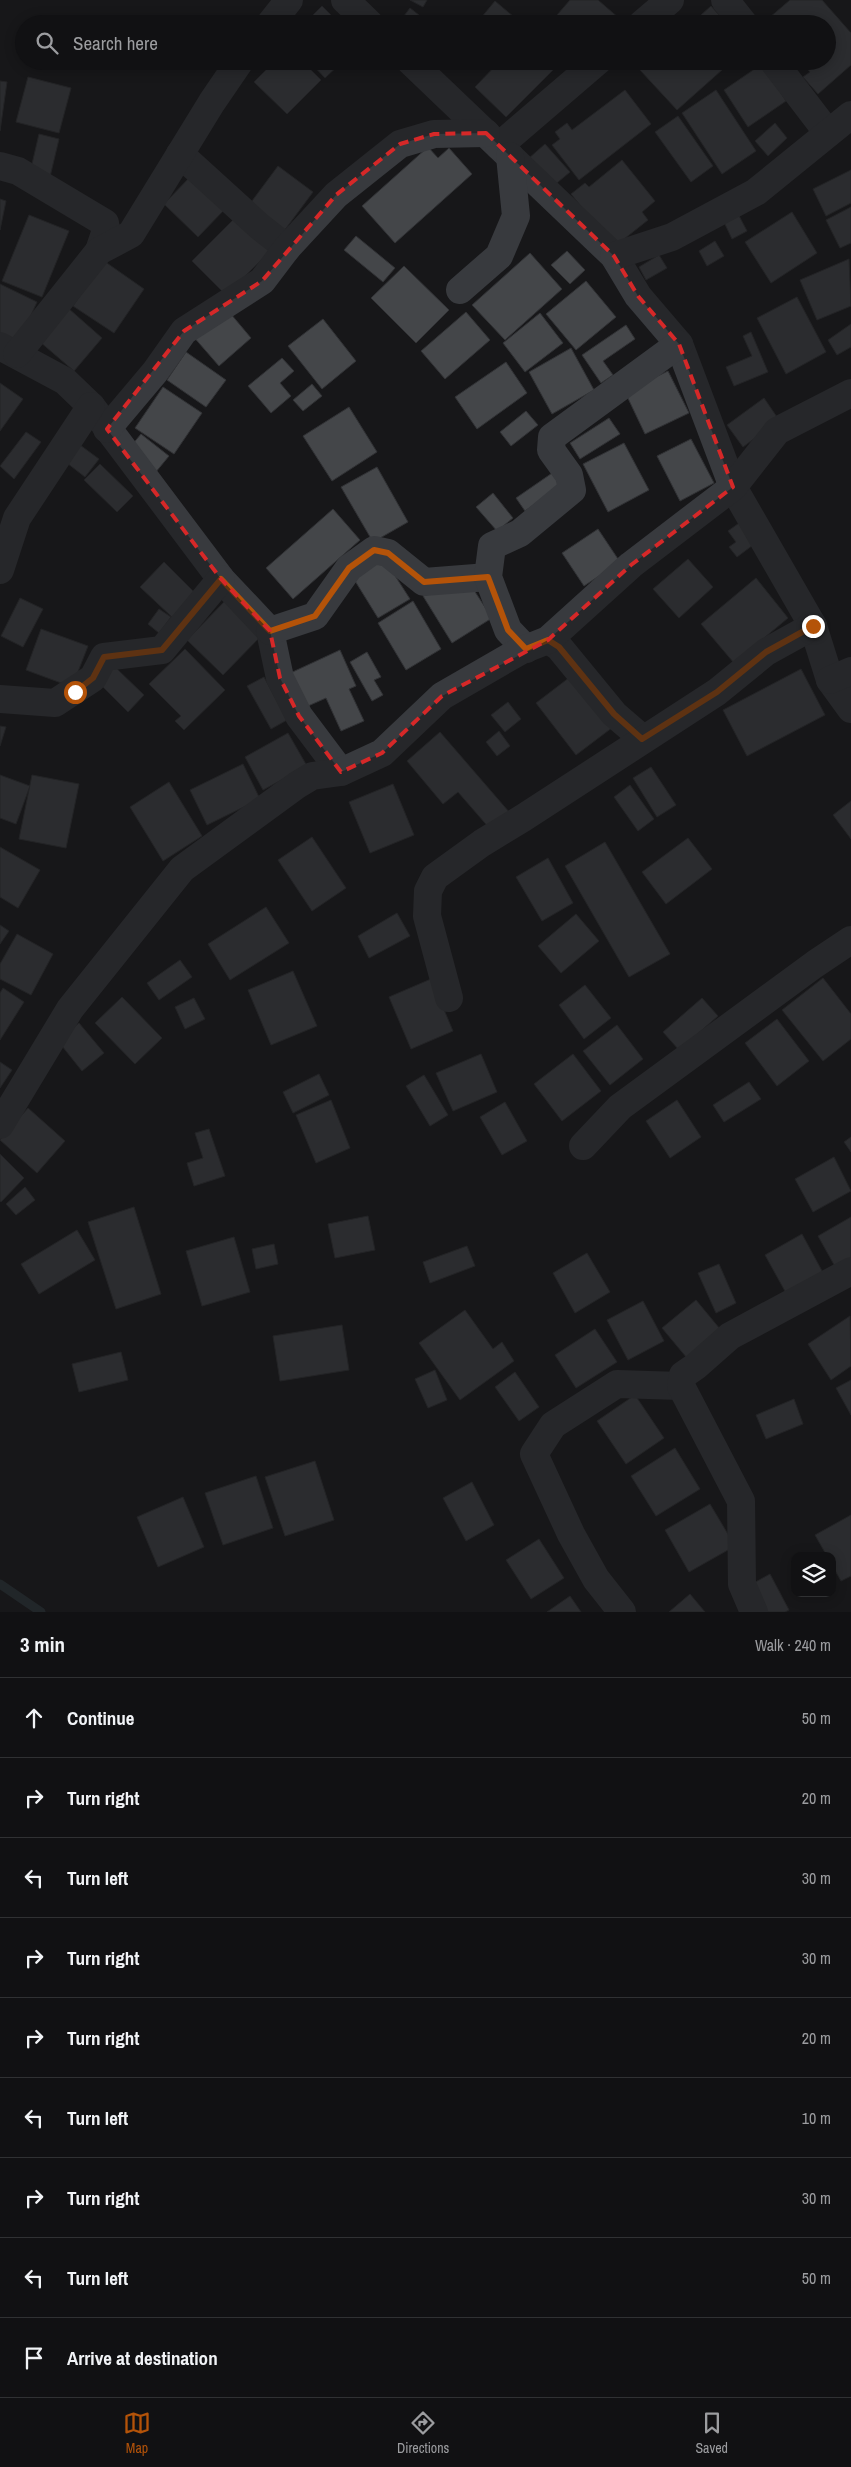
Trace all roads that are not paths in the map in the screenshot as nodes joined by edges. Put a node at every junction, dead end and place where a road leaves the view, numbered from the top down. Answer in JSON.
{"nodes":[{"id":1,"x":289,"y":0,"type":"edge"},
{"id":2,"x":345,"y":0,"type":"edge"},
{"id":3,"x":670,"y":0,"type":"edge"},
{"id":4,"x":725,"y":0,"type":"edge"},
{"id":5,"x":277,"y":15,"type":"edge"},
{"id":6,"x":361,"y":15,"type":"edge"},
{"id":7,"x":652,"y":15,"type":"edge"},
{"id":8,"x":737,"y":15,"type":"edge"},
{"id":9,"x":234,"y":70,"type":"edge"},
{"id":10,"x":419,"y":70,"type":"edge"},
{"id":11,"x":587,"y":70,"type":"edge"},
{"id":12,"x":780,"y":70,"type":"edge"},
{"id":13,"x":851,"y":115,"type":"edge"},
{"id":14,"x":828,"y":133,"type":"junction"},
{"id":15,"x":498,"y":145,"type":"junction"},
{"id":16,"x":180,"y":154,"type":"junction"},
{"id":17,"x":0,"y":166,"type":"edge"},
{"id":18,"x":287,"y":248,"type":"junction"},
{"id":19,"x":99,"y":251,"type":"junction"},
{"id":20,"x":614,"y":256,"type":"junction"},
{"id":21,"x":460,"y":290,"type":"dead end"},
{"id":22,"x":679,"y":344,"type":"junction"},
{"id":23,"x":8,"y":350,"type":"edge"},
{"id":24,"x":851,"y":393,"type":"edge"},
{"id":25,"x":91,"y":406,"type":"junction"},
{"id":26,"x":107,"y":428,"type":"junction"},
{"id":27,"x":734,"y":487,"type":"junction"},
{"id":28,"x":0,"y":570,"type":"edge"},
{"id":29,"x":488,"y":577,"type":"junction"},
{"id":30,"x":221,"y":579,"type":"junction"},
{"id":31,"x":813,"y":626,"type":"junction"},
{"id":32,"x":270,"y":631,"type":"junction"},
{"id":33,"x":537,"y":644,"type":"junction"},
{"id":34,"x":840,"y":676,"type":"edge"},
{"id":35,"x":0,"y":699,"type":"edge"},
{"id":36,"x":851,"y":709,"type":"edge"},
{"id":37,"x":642,"y":739,"type":"junction"},
{"id":38,"x":341,"y":772,"type":"junction"},
{"id":39,"x":851,"y":940,"type":"edge"},
{"id":40,"x":449,"y":998,"type":"dead end"},
{"id":41,"x":0,"y":1125,"type":"edge"},
{"id":42,"x":583,"y":1146,"type":"dead end"},
{"id":43,"x":851,"y":1271,"type":"edge"},
{"id":44,"x":681,"y":1386,"type":"junction"},
{"id":45,"x":622,"y":1612,"type":"edge"},
{"id":46,"x":754,"y":1612,"type":"edge"}],
"edges":[{"from":1,"to":5,"type":"street"},
{"from":2,"to":6,"type":"street"},
{"from":3,"to":7,"type":"street"},
{"from":4,"to":8,"type":"street"},
{"from":9,"to":16,"type":"street"},
{"from":10,"to":15,"type":"street"},
{"from":11,"to":15,"type":"street"},
{"from":12,"to":14,"type":"street"},
{"from":13,"to":14,"type":"street"},
{"from":14,"to":20,"type":"street"},
{"from":15,"to":18,"type":"street"},
{"from":15,"to":20,"type":"street"},
{"from":15,"to":21,"type":"street"},
{"from":16,"to":18,"type":"street"},
{"from":16,"to":19,"type":"street"},
{"from":17,"to":19,"type":"street"},
{"from":18,"to":26,"type":"street"},
{"from":19,"to":23,"type":"street"},
{"from":20,"to":22,"type":"street"},
{"from":22,"to":27,"type":"street"},
{"from":22,"to":29,"type":"street"},
{"from":23,"to":25,"type":"street"},
{"from":24,"to":27,"type":"street"},
{"from":25,"to":26,"type":"street"},
{"from":25,"to":28,"type":"street"},
{"from":26,"to":30,"type":"street"},
{"from":27,"to":31,"type":"street"},
{"from":27,"to":33,"type":"street"},
{"from":29,"to":32,"type":"street"},
{"from":29,"to":33,"type":"street"},
{"from":30,"to":32,"type":"street"},
{"from":30,"to":35,"type":"street"},
{"from":31,"to":34,"type":"street"},
{"from":31,"to":37,"type":"street"},
{"from":32,"to":38,"type":"street"},
{"from":33,"to":37,"type":"street"},
{"from":33,"to":38,"type":"street"},
{"from":34,"to":36,"type":"street"},
{"from":37,"to":40,"type":"street"},
{"from":38,"to":41,"type":"street"},
{"from":39,"to":42,"type":"street"},
{"from":43,"to":44,"type":"street"},
{"from":44,"to":45,"type":"street"},
{"from":44,"to":46,"type":"street"}]}
